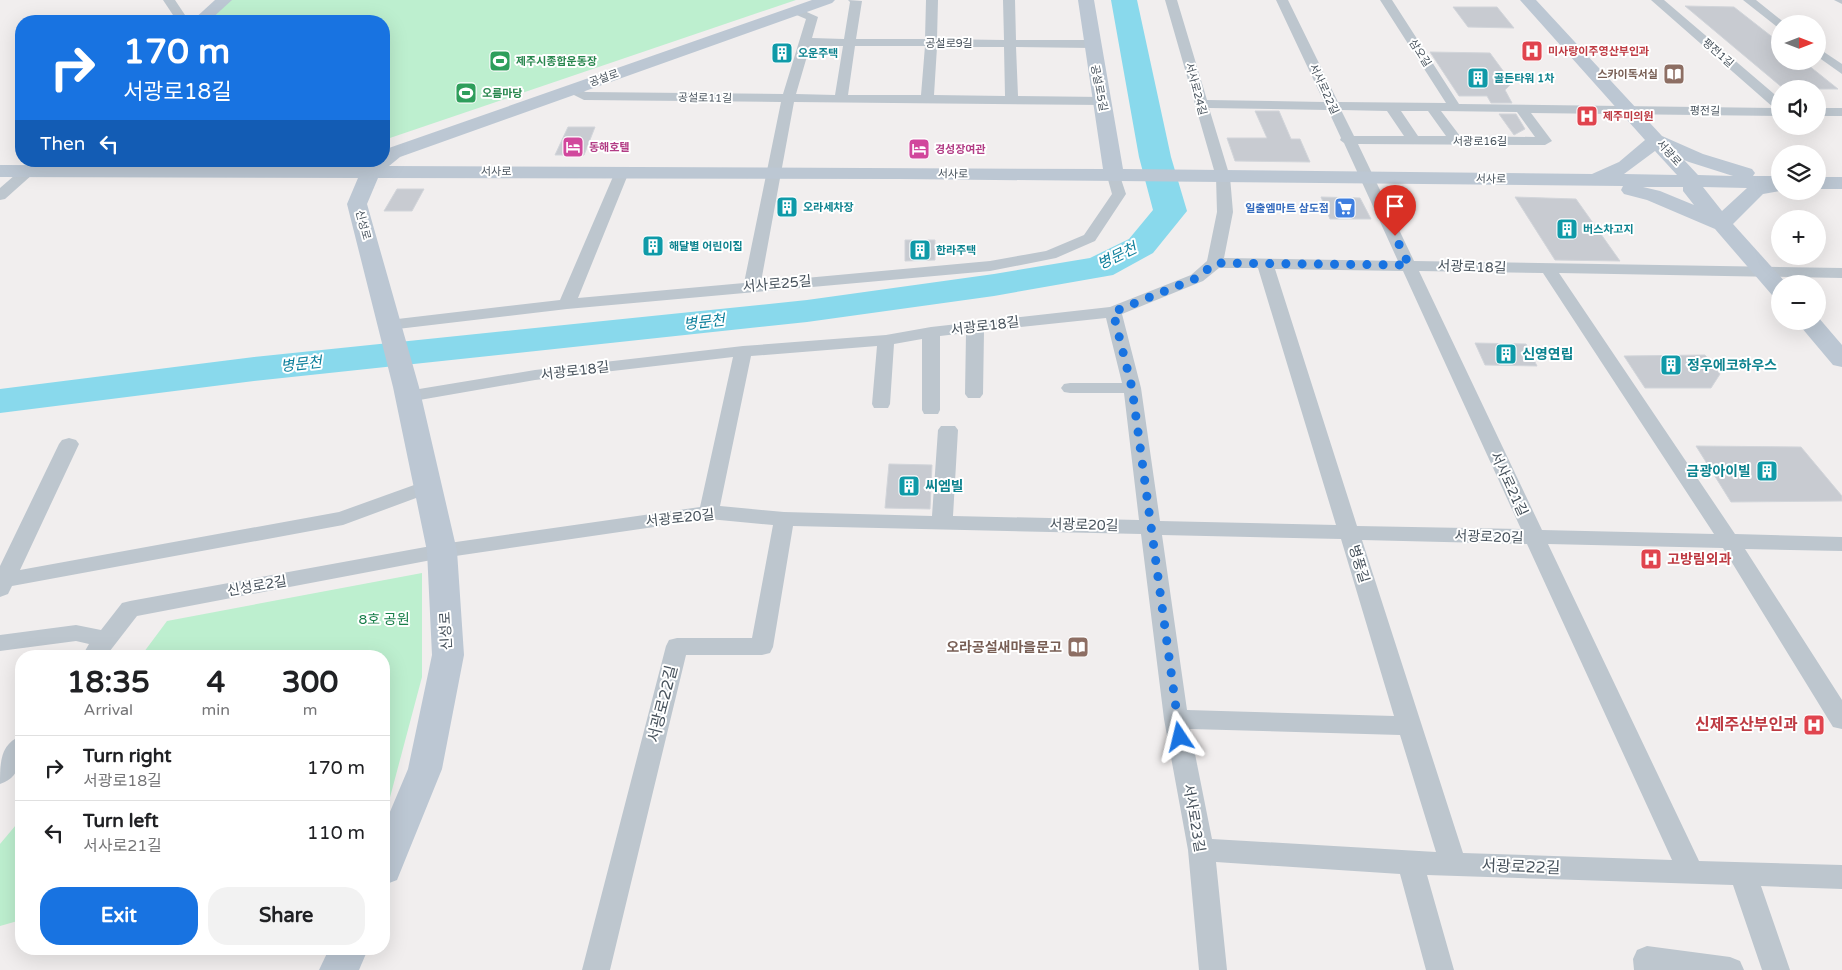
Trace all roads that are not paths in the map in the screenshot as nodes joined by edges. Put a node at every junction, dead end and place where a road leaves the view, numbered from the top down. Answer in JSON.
{"nodes":[{"id":1,"x":169,"y":0,"type":"edge"},
{"id":2,"x":224,"y":0,"type":"edge"},
{"id":3,"x":827,"y":0,"type":"edge"},
{"id":4,"x":854,"y":0,"type":"edge"},
{"id":5,"x":932,"y":0,"type":"edge"},
{"id":6,"x":1009,"y":0,"type":"edge"},
{"id":7,"x":1086,"y":0,"type":"edge"},
{"id":8,"x":1171,"y":0,"type":"edge"},
{"id":9,"x":1282,"y":0,"type":"edge"},
{"id":10,"x":1386,"y":0,"type":"edge"},
{"id":11,"x":1528,"y":0,"type":"edge"},
{"id":12,"x":1657,"y":0,"type":"edge"},
{"id":13,"x":1749,"y":0,"type":"edge"},
{"id":14,"x":796,"y":10,"type":"junction"},
{"id":15,"x":177,"y":15,"type":"edge"},
{"id":16,"x":207,"y":15,"type":"edge"},
{"id":17,"x":1771,"y":17,"type":"edge"},
{"id":18,"x":806,"y":42,"type":"junction"},
{"id":19,"x":850,"y":43,"type":"junction"},
{"id":20,"x":932,"y":43,"type":"junction"},
{"id":21,"x":1010,"y":44,"type":"junction"},
{"id":22,"x":1092,"y":44,"type":"junction"},
{"id":23,"x":1826,"y":58,"type":"edge"},
{"id":24,"x":1842,"y":70,"type":"edge"},
{"id":25,"x":570,"y":90,"type":"junction"},
{"id":26,"x":1771,"y":98,"type":"edge"},
{"id":27,"x":788,"y":99,"type":"junction"},
{"id":28,"x":841,"y":99,"type":"junction"},
{"id":29,"x":927,"y":100,"type":"junction"},
{"id":30,"x":1012,"y":101,"type":"junction"},
{"id":31,"x":1103,"y":101,"type":"junction"},
{"id":32,"x":1200,"y":104,"type":"junction"},
{"id":33,"x":1332,"y":104,"type":"junction"},
{"id":34,"x":1391,"y":106,"type":"junction"},
{"id":35,"x":1431,"y":106,"type":"junction"},
{"id":36,"x":1454,"y":106,"type":"junction"},
{"id":37,"x":1520,"y":107,"type":"junction"},
{"id":38,"x":1630,"y":109,"type":"junction"},
{"id":39,"x":1771,"y":112,"type":"edge"},
{"id":40,"x":1826,"y":112,"type":"edge"},
{"id":41,"x":1842,"y":112,"type":"edge"},
{"id":42,"x":1347,"y":140,"type":"junction"},
{"id":43,"x":1657,"y":140,"type":"junction"},
{"id":44,"x":1414,"y":141,"type":"junction"},
{"id":45,"x":1456,"y":141,"type":"junction"},
{"id":46,"x":390,"y":156,"type":"edge"},
{"id":47,"x":390,"y":164,"type":"edge"},
{"id":48,"x":27,"y":167,"type":"edge"},
{"id":49,"x":33,"y":167,"type":"edge"},
{"id":50,"x":377,"y":167,"type":"edge"},
{"id":51,"x":0,"y":171,"type":"edge"},
{"id":52,"x":622,"y":172,"type":"junction"},
{"id":53,"x":774,"y":173,"type":"junction"},
{"id":54,"x":1123,"y":176,"type":"junction"},
{"id":55,"x":1366,"y":177,"type":"junction"},
{"id":56,"x":1223,"y":178,"type":"junction"},
{"id":57,"x":1588,"y":180,"type":"junction"},
{"id":58,"x":1692,"y":181,"type":"junction"},
{"id":59,"x":1771,"y":181,"type":"edge"},
{"id":60,"x":1771,"y":183,"type":"edge"},
{"id":61,"x":1826,"y":183,"type":"edge"},
{"id":62,"x":1842,"y":183,"type":"edge"},
{"id":63,"x":1771,"y":185,"type":"edge"},
{"id":64,"x":0,"y":196,"type":"edge"},
{"id":65,"x":1721,"y":224,"type":"junction"},
{"id":66,"x":1215,"y":263,"type":"junction"},
{"id":67,"x":1265,"y":264,"type":"junction"},
{"id":68,"x":1409,"y":265,"type":"junction"},
{"id":69,"x":1549,"y":270,"type":"junction"},
{"id":70,"x":1764,"y":272,"type":"junction"},
{"id":71,"x":1842,"y":273,"type":"edge"},
{"id":72,"x":1771,"y":280,"type":"edge"},
{"id":73,"x":752,"y":286,"type":"junction"},
{"id":74,"x":567,"y":304,"type":"junction"},
{"id":75,"x":1113,"y":312,"type":"junction"},
{"id":76,"x":974,"y":327,"type":"junction"},
{"id":77,"x":1816,"y":330,"type":"edge"},
{"id":78,"x":392,"y":332,"type":"junction"},
{"id":79,"x":931,"y":332,"type":"junction"},
{"id":80,"x":886,"y":340,"type":"junction"},
{"id":81,"x":743,"y":351,"type":"junction"},
{"id":82,"x":1842,"y":360,"type":"edge"},
{"id":83,"x":1070,"y":388,"type":"dead end"},
{"id":84,"x":1132,"y":388,"type":"junction"},
{"id":85,"x":407,"y":392,"type":"junction"},
{"id":86,"x":974,"y":394,"type":"dead end"},
{"id":87,"x":881,"y":404,"type":"dead end"},
{"id":88,"x":931,"y":410,"type":"dead end"},
{"id":89,"x":948,"y":430,"type":"dead end"},
{"id":90,"x":69,"y":444,"type":"dead end"},
{"id":91,"x":428,"y":486,"type":"junction"},
{"id":92,"x":709,"y":512,"type":"junction"},
{"id":93,"x":784,"y":519,"type":"junction"},
{"id":94,"x":942,"y":522,"type":"junction"},
{"id":95,"x":1150,"y":526,"type":"junction"},
{"id":96,"x":1349,"y":532,"type":"junction"},
{"id":97,"x":1534,"y":538,"type":"junction"},
{"id":98,"x":1729,"y":541,"type":"junction"},
{"id":99,"x":1842,"y":544,"type":"edge"},
{"id":100,"x":442,"y":551,"type":"junction"},
{"id":101,"x":3,"y":585,"type":"edge"},
{"id":102,"x":0,"y":643,"type":"edge"},
{"id":103,"x":100,"y":648,"type":"edge"},
{"id":104,"x":1176,"y":718,"type":"junction"},
{"id":105,"x":1842,"y":720,"type":"edge"},
{"id":106,"x":1409,"y":726,"type":"junction"},
{"id":107,"x":15,"y":754,"type":"edge"},
{"id":108,"x":0,"y":774,"type":"edge"},
{"id":109,"x":1201,"y":850,"type":"junction"},
{"id":110,"x":390,"y":854,"type":"edge"},
{"id":111,"x":1410,"y":863,"type":"junction"},
{"id":112,"x":1452,"y":865,"type":"junction"},
{"id":113,"x":1691,"y":872,"type":"junction"},
{"id":114,"x":1743,"y":874,"type":"junction"},
{"id":115,"x":1842,"y":876,"type":"edge"},
{"id":116,"x":345,"y":955,"type":"edge"},
{"id":117,"x":339,"y":970,"type":"edge"},
{"id":118,"x":596,"y":970,"type":"edge"},
{"id":119,"x":1213,"y":970,"type":"edge"},
{"id":120,"x":1440,"y":970,"type":"edge"},
{"id":121,"x":1648,"y":970,"type":"edge"},
{"id":122,"x":1730,"y":970,"type":"edge"},
{"id":123,"x":1776,"y":970,"type":"edge"}],
"edges":[{"from":1,"to":15,"type":"street"},
{"from":2,"to":16,"type":"street"},
{"from":3,"to":14,"type":"street","name":"공설로"},
{"from":4,"to":19,"type":"street"},
{"from":5,"to":20,"type":"street"},
{"from":6,"to":21,"type":"street"},
{"from":7,"to":22,"type":"street","name":"공설로5길"},
{"from":8,"to":32,"type":"street","name":"서사로24길"},
{"from":9,"to":33,"type":"street","name":"서사로22길"},
{"from":10,"to":36,"type":"street","name":"삼오길"},
{"from":11,"to":38,"type":"street","name":"서광로"},
{"from":12,"to":26,"type":"street","name":"평전1길"},
{"from":13,"to":17,"type":"street"},
{"from":14,"to":18,"type":"street"},
{"from":14,"to":25,"type":"street","name":"공설로"},
{"from":18,"to":19,"type":"street","name":"공설로9길"},
{"from":18,"to":27,"type":"street"},
{"from":19,"to":20,"type":"street","name":"공설로9길"},
{"from":19,"to":28,"type":"street"},
{"from":20,"to":21,"type":"street","name":"공설로9길"},
{"from":20,"to":29,"type":"street"},
{"from":21,"to":22,"type":"street","name":"공설로9길"},
{"from":21,"to":30,"type":"street"},
{"from":22,"to":31,"type":"street","name":"공설로5길"},
{"from":23,"to":24,"type":"street"},
{"from":25,"to":27,"type":"street","name":"공설로11길"},
{"from":25,"to":46,"type":"street","name":"공설로"},
{"from":27,"to":28,"type":"street","name":"공설로11길"},
{"from":27,"to":53,"type":"street"},
{"from":28,"to":29,"type":"street","name":"공설로11길"},
{"from":29,"to":30,"type":"street","name":"공설로11길"},
{"from":30,"to":31,"type":"street","name":"공설로11길"},
{"from":31,"to":54,"type":"street","name":"공설로5길"},
{"from":32,"to":33,"type":"street"},
{"from":32,"to":56,"type":"street","name":"서사로24길"},
{"from":33,"to":34,"type":"street"},
{"from":33,"to":42,"type":"street","name":"서사로22길"},
{"from":34,"to":35,"type":"street"},
{"from":34,"to":44,"type":"street"},
{"from":35,"to":36,"type":"street"},
{"from":35,"to":45,"type":"street"},
{"from":36,"to":37,"type":"street"},
{"from":37,"to":38,"type":"street"},
{"from":37,"to":45,"type":"street","name":"서광로16길"},
{"from":38,"to":39,"type":"street","name":"평전길"},
{"from":38,"to":43,"type":"street","name":"서광로"},
{"from":40,"to":41,"type":"street"},
{"from":42,"to":44,"type":"street","name":"서광로16길"},
{"from":42,"to":55,"type":"street","name":"서사로22길"},
{"from":43,"to":57,"type":"street"},
{"from":43,"to":58,"type":"street","name":"서광로"},
{"from":43,"to":59,"type":"street"},
{"from":44,"to":45,"type":"street","name":"서광로16길"},
{"from":47,"to":52,"type":"street","name":"서사로"},
{"from":48,"to":51,"type":"street","name":"서사로"},
{"from":49,"to":64,"type":"street"},
{"from":50,"to":78,"type":"street","name":"신성로"},
{"from":52,"to":53,"type":"street","name":"서사로"},
{"from":52,"to":74,"type":"street"},
{"from":53,"to":54,"type":"street","name":"서사로"},
{"from":53,"to":73,"type":"street"},
{"from":54,"to":56,"type":"street","name":"서사로"},
{"from":54,"to":73,"type":"street","name":"서사로25길"},
{"from":55,"to":56,"type":"street","name":"서사로"},
{"from":55,"to":57,"type":"street","name":"서사로"},
{"from":55,"to":68,"type":"street","name":"서사로21길"},
{"from":56,"to":66,"type":"street"},
{"from":57,"to":58,"type":"street","name":"서사로"},
{"from":57,"to":65,"type":"street"},
{"from":58,"to":60,"type":"street","name":"서사로"},
{"from":58,"to":65,"type":"street","name":"서광로"},
{"from":61,"to":62,"type":"street"},
{"from":63,"to":65,"type":"street"},
{"from":65,"to":70,"type":"street","name":"서광로"},
{"from":66,"to":67,"type":"street","name":"서광로18길"},
{"from":66,"to":75,"type":"street","name":"서광로18길"},
{"from":67,"to":68,"type":"street","name":"서광로18길"},
{"from":67,"to":96,"type":"street","name":"병풍길"},
{"from":68,"to":69,"type":"street","name":"서광로18길"},
{"from":68,"to":97,"type":"street","name":"서사로21길"},
{"from":69,"to":70,"type":"street","name":"서광로18길"},
{"from":69,"to":98,"type":"street"},
{"from":70,"to":71,"type":"street","name":"서광로18길"},
{"from":70,"to":72,"type":"street","name":"서광로"},
{"from":73,"to":74,"type":"street","name":"서사로25길"},
{"from":74,"to":78,"type":"street","name":"서사로25길"},
{"from":75,"to":76,"type":"street","name":"서광로18길"},
{"from":75,"to":84,"type":"street","name":"서사로23길"},
{"from":76,"to":79,"type":"street","name":"서광로18길"},
{"from":76,"to":86,"type":"street"},
{"from":77,"to":82,"type":"street"},
{"from":78,"to":85,"type":"street","name":"신성로"},
{"from":79,"to":80,"type":"street","name":"서광로18길"},
{"from":79,"to":88,"type":"street"},
{"from":80,"to":81,"type":"street","name":"서광로18길"},
{"from":80,"to":87,"type":"street"},
{"from":81,"to":85,"type":"street","name":"서광로18길"},
{"from":81,"to":92,"type":"street"},
{"from":83,"to":84,"type":"street"},
{"from":84,"to":95,"type":"street","name":"서사로23길"},
{"from":85,"to":91,"type":"street","name":"신성로"},
{"from":89,"to":94,"type":"street"},
{"from":90,"to":101,"type":"street"},
{"from":91,"to":100,"type":"street","name":"신성로"},
{"from":91,"to":101,"type":"street"},
{"from":92,"to":93,"type":"street","name":"서광로20길"},
{"from":92,"to":100,"type":"street","name":"서광로20길"},
{"from":93,"to":94,"type":"street","name":"서광로20길"},
{"from":93,"to":118,"type":"street","name":"서광로22길"},
{"from":94,"to":95,"type":"street","name":"서광로20길"},
{"from":95,"to":96,"type":"street","name":"서광로20길"},
{"from":95,"to":104,"type":"street","name":"서사로23길"},
{"from":96,"to":97,"type":"street","name":"서광로20길"},
{"from":96,"to":106,"type":"street","name":"병풍길"},
{"from":97,"to":98,"type":"street","name":"서광로20길"},
{"from":97,"to":113,"type":"street","name":"서사로21길"},
{"from":98,"to":99,"type":"street","name":"서광로20길"},
{"from":98,"to":105,"type":"street"},
{"from":100,"to":103,"type":"street","name":"신성로2길"},
{"from":100,"to":110,"type":"street","name":"신성로"},
{"from":102,"to":103,"type":"street"},
{"from":104,"to":106,"type":"street"},
{"from":104,"to":109,"type":"street","name":"서사로23길"},
{"from":106,"to":112,"type":"street","name":"병풍길"},
{"from":107,"to":108,"type":"street"},
{"from":109,"to":111,"type":"street","name":"서광로22길"},
{"from":109,"to":119,"type":"street","name":"서사로23길"},
{"from":111,"to":112,"type":"street","name":"서광로22길"},
{"from":111,"to":120,"type":"street"},
{"from":112,"to":113,"type":"street","name":"서광로22길"},
{"from":113,"to":114,"type":"street","name":"서광로22길"},
{"from":114,"to":115,"type":"street","name":"서광로22길"},
{"from":114,"to":123,"type":"street"},
{"from":116,"to":117,"type":"street"},
{"from":121,"to":122,"type":"street"}]}
